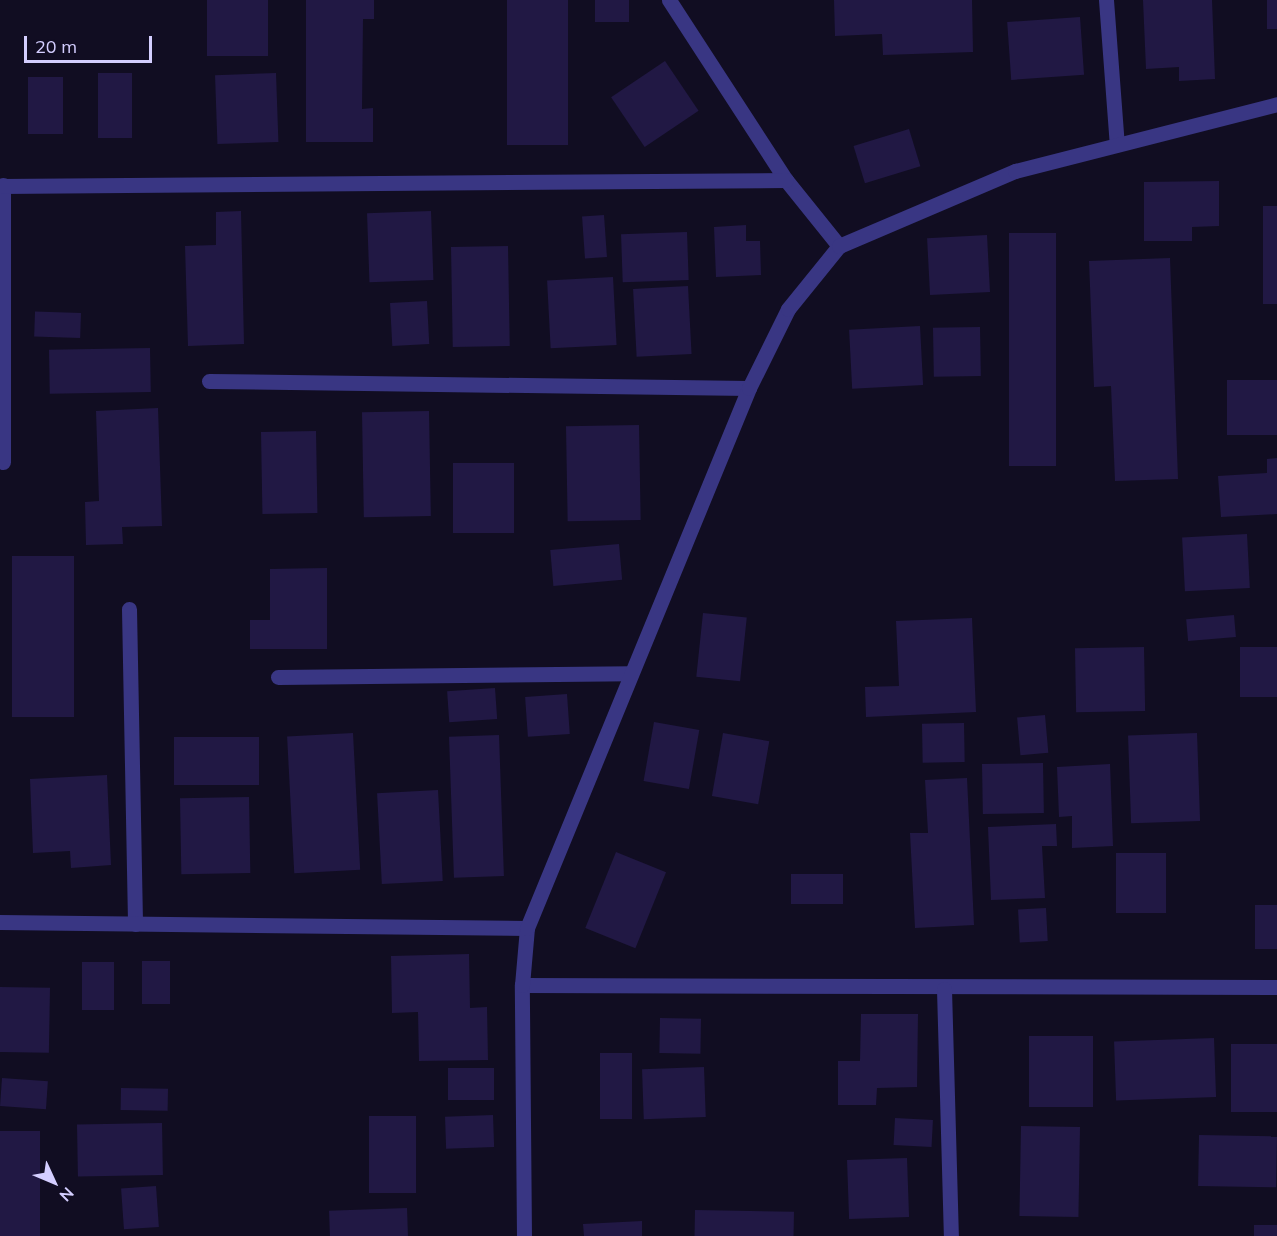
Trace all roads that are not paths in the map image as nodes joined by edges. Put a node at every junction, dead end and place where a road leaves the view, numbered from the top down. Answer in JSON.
{"nodes":[{"id":1,"x":669,"y":0,"type":"edge"},
{"id":2,"x":1106,"y":0,"type":"edge"},
{"id":3,"x":1277,"y":104,"type":"edge"},
{"id":4,"x":1117,"y":145,"type":"junction"},
{"id":5,"x":786,"y":180,"type":"junction"},
{"id":6,"x":1,"y":185,"type":"edge"},
{"id":7,"x":839,"y":246,"type":"junction"},
{"id":8,"x":209,"y":381,"type":"dead end"},
{"id":9,"x":749,"y":388,"type":"junction"},
{"id":10,"x":3,"y":462,"type":"dead end"},
{"id":11,"x":129,"y":609,"type":"dead end"},
{"id":12,"x":631,"y":673,"type":"junction"},
{"id":13,"x":278,"y":677,"type":"dead end"},
{"id":14,"x":0,"y":921,"type":"edge"},
{"id":15,"x":135,"y":924,"type":"junction"},
{"id":16,"x":526,"y":928,"type":"junction"},
{"id":17,"x":522,"y":985,"type":"junction"},
{"id":18,"x":1277,"y":987,"type":"edge"},
{"id":19,"x":944,"y":989,"type":"junction"},
{"id":20,"x":524,"y":1236,"type":"edge"},
{"id":21,"x":951,"y":1236,"type":"edge"}],
"edges":[{"from":1,"to":5,"type":"street"},
{"from":2,"to":4,"type":"street"},
{"from":3,"to":4,"type":"street"},
{"from":4,"to":7,"type":"street"},
{"from":5,"to":6,"type":"street"},
{"from":5,"to":7,"type":"street"},
{"from":6,"to":10,"type":"street"},
{"from":7,"to":9,"type":"street"},
{"from":8,"to":9,"type":"street"},
{"from":9,"to":12,"type":"street"},
{"from":11,"to":15,"type":"street"},
{"from":12,"to":13,"type":"street"},
{"from":12,"to":16,"type":"street"},
{"from":14,"to":15,"type":"street"},
{"from":15,"to":16,"type":"street"},
{"from":16,"to":17,"type":"street"},
{"from":17,"to":19,"type":"street"},
{"from":17,"to":20,"type":"street"},
{"from":18,"to":19,"type":"street"},
{"from":19,"to":21,"type":"street"}]}
